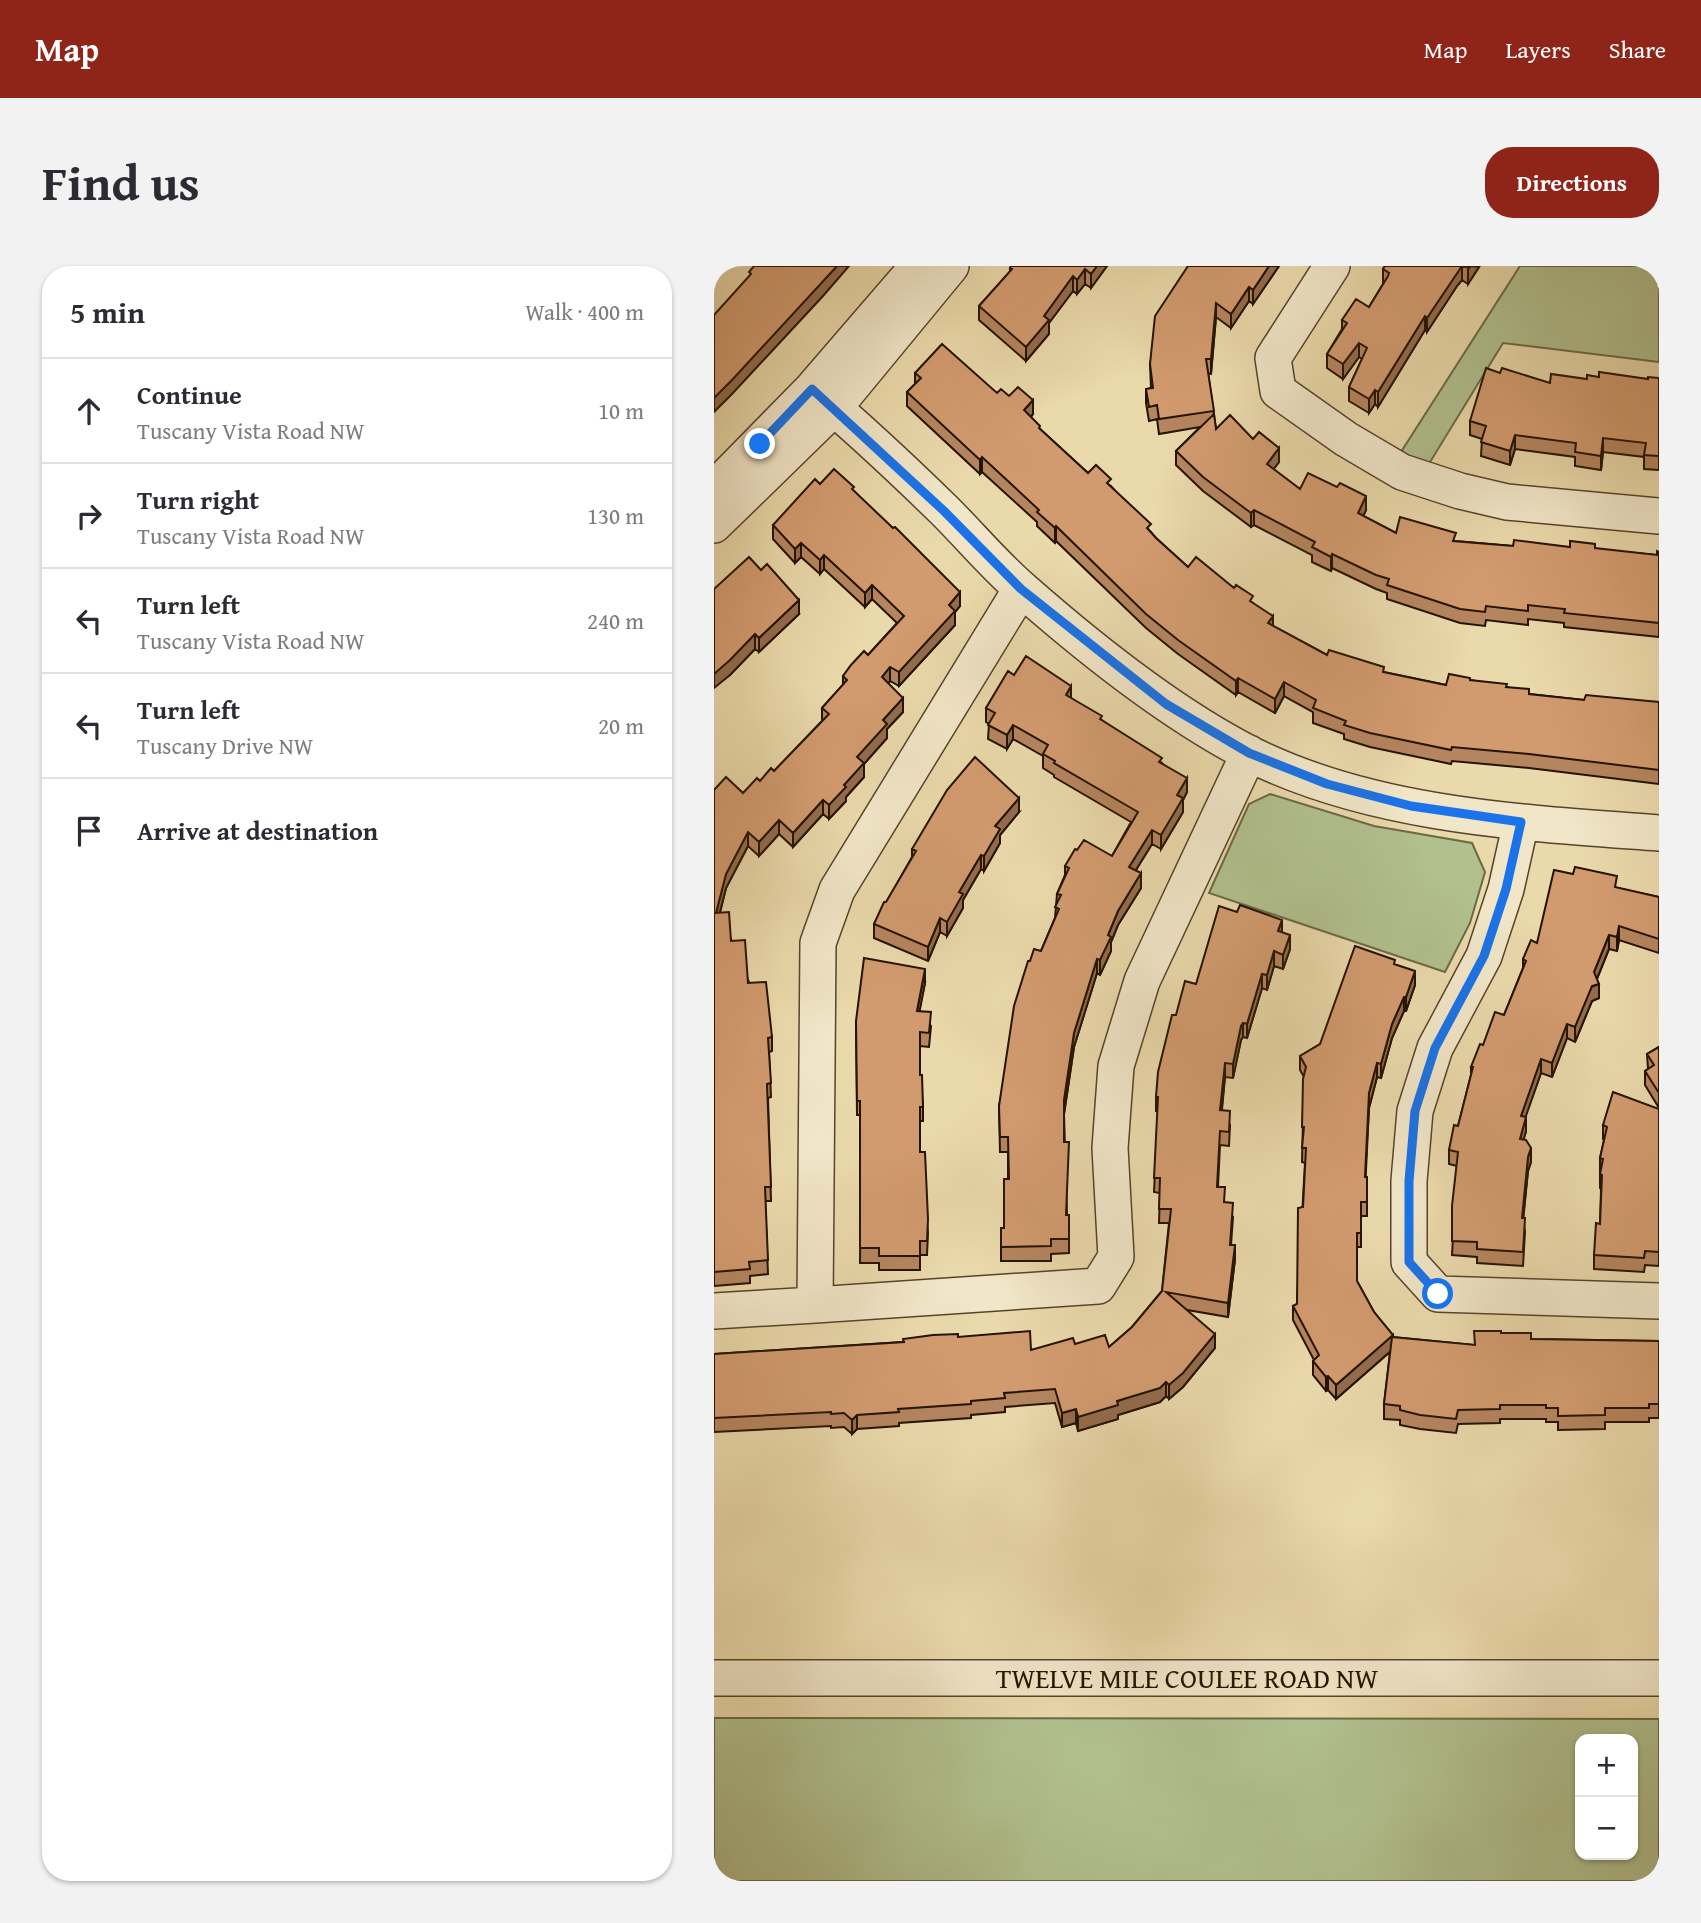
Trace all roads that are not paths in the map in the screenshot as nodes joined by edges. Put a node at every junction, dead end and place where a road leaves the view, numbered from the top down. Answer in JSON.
{"nodes":[{"id":1,"x":918,"y":266,"type":"edge"},
{"id":2,"x":951,"y":266,"type":"edge"},
{"id":3,"x":1332,"y":266,"type":"edge"},
{"id":4,"x":823,"y":399,"type":"junction"},
{"id":5,"x":714,"y":489,"type":"edge"},
{"id":6,"x":1659,"y":516,"type":"edge"},
{"id":7,"x":714,"y":525,"type":"edge"},
{"id":8,"x":1021,"y":589,"type":"junction"},
{"id":9,"x":1249,"y":753,"type":"junction"},
{"id":10,"x":1521,"y":822,"type":"junction"},
{"id":11,"x":1659,"y":833,"type":"edge"},
{"id":12,"x":1659,"y":1301,"type":"edge"},
{"id":13,"x":815,"y":1304,"type":"junction"},
{"id":14,"x":714,"y":1311,"type":"edge"},
{"id":15,"x":714,"y":1678,"type":"edge"},
{"id":16,"x":1659,"y":1678,"type":"edge"}],
"edges":[{"from":1,"to":4,"type":"street"},
{"from":2,"to":4,"type":"street"},
{"from":3,"to":6,"type":"street"},
{"from":4,"to":5,"type":"street"},
{"from":4,"to":7,"type":"street"},
{"from":4,"to":8,"type":"street"},
{"from":8,"to":9,"type":"street"},
{"from":8,"to":13,"type":"street"},
{"from":9,"to":10,"type":"street"},
{"from":9,"to":13,"type":"street"},
{"from":10,"to":11,"type":"street"},
{"from":10,"to":12,"type":"street"},
{"from":13,"to":14,"type":"street"},
{"from":15,"to":16,"type":"street","name":"TWELVE MILE COULEE ROAD NW"}]}
